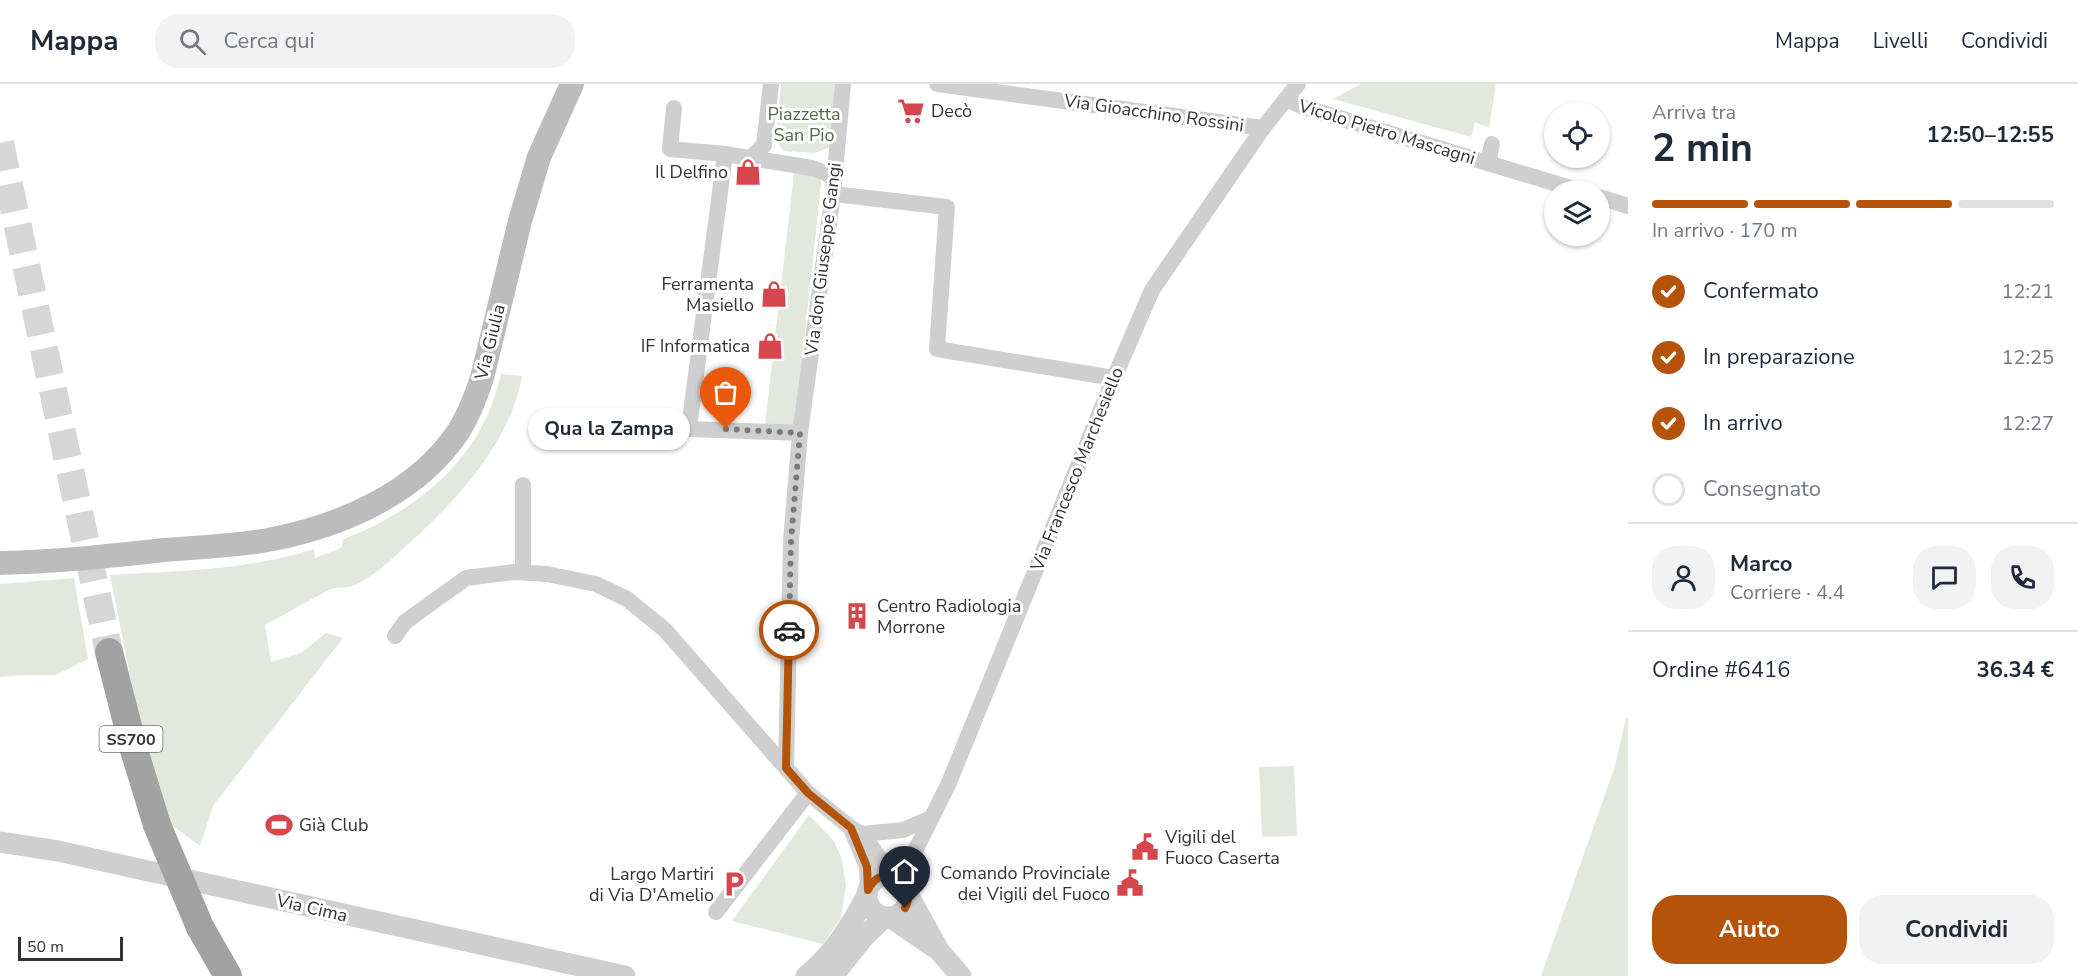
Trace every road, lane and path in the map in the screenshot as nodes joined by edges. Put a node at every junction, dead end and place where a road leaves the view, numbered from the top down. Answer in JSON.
{"nodes":[{"id":1,"x":572,"y":84,"type":"edge"},
{"id":2,"x":771,"y":84,"type":"edge"},
{"id":3,"x":843,"y":84,"type":"edge"},
{"id":4,"x":938,"y":84,"type":"edge"},
{"id":5,"x":1298,"y":84,"type":"edge"},
{"id":6,"x":1286,"y":99,"type":"junction"},
{"id":7,"x":674,"y":108,"type":"dead end"},
{"id":8,"x":1263,"y":128,"type":"junction"},
{"id":9,"x":1491,"y":144,"type":"dead end"},
{"id":10,"x":764,"y":145,"type":"junction"},
{"id":11,"x":836,"y":147,"type":"junction"},
{"id":12,"x":725,"y":154,"type":"junction"},
{"id":13,"x":751,"y":158,"type":"junction"},
{"id":14,"x":1488,"y":163,"type":"junction"},
{"id":15,"x":1544,"y":180,"type":"edge"},
{"id":16,"x":833,"y":187,"type":"junction"},
{"id":17,"x":1610,"y":200,"type":"edge"},
{"id":18,"x":1628,"y":206,"type":"edge"},
{"id":19,"x":1114,"y":378,"type":"junction"},
{"id":20,"x":637,"y":427,"type":"dead end"},
{"id":21,"x":689,"y":428,"type":"junction"},
{"id":22,"x":800,"y":433,"type":"junction"},
{"id":23,"x":523,"y":485,"type":"dead end"},
{"id":24,"x":0,"y":563,"type":"edge"},
{"id":25,"x":523,"y":572,"type":"junction"},
{"id":26,"x":395,"y":636,"type":"dead end"},
{"id":27,"x":109,"y":652,"type":"tunnel mouth"},
{"id":28,"x":786,"y":768,"type":"junction"},
{"id":29,"x":808,"y":793,"type":"junction"},
{"id":30,"x":931,"y":818,"type":"junction"},
{"id":31,"x":856,"y":831,"type":"junction"},
{"id":32,"x":0,"y":842,"type":"edge"},
{"id":33,"x":900,"y":883,"type":"junction"},
{"id":34,"x":867,"y":892,"type":"junction"},
{"id":35,"x":716,"y":912,"type":"dead end"},
{"id":36,"x":888,"y":917,"type":"junction"},
{"id":37,"x":940,"y":952,"type":"junction"},
{"id":38,"x":228,"y":976,"type":"edge"},
{"id":39,"x":624,"y":976,"type":"edge"},
{"id":40,"x":806,"y":976,"type":"edge"},
{"id":41,"x":833,"y":976,"type":"edge"},
{"id":42,"x":961,"y":976,"type":"edge"}],
"edges":[{"from":1,"to":24,"type":"main road","name":"Via Giulia"},
{"from":2,"to":10,"type":"street"},
{"from":3,"to":11,"type":"street","name":"Via don Giuseppe Gangi"},
{"from":4,"to":8,"type":"street","name":"Via Gioacchino Rossini"},
{"from":5,"to":6,"type":"street","name":"Via Francesco Marchesiello"},
{"from":6,"to":8,"type":"street","name":"Via Francesco Marchesiello"},
{"from":6,"to":14,"type":"street","name":"Vicolo Pietro Mascagni"},
{"from":7,"to":12,"type":"street"},
{"from":8,"to":19,"type":"street","name":"Via Francesco Marchesiello"},
{"from":9,"to":14,"type":"street","name":"Vicolo Pietro Mascagni"},
{"from":10,"to":11,"type":"street"},
{"from":10,"to":13,"type":"street"},
{"from":11,"to":16,"type":"street","name":"Via don Giuseppe Gangi"},
{"from":12,"to":13,"type":"street"},
{"from":12,"to":21,"type":"street"},
{"from":13,"to":16,"type":"street"},
{"from":14,"to":15,"type":"street","name":"Vicolo Pietro Mascagni"},
{"from":16,"to":19,"type":"street"},
{"from":16,"to":22,"type":"street","name":"Via don Giuseppe Gangi"},
{"from":17,"to":18,"type":"street"},
{"from":19,"to":30,"type":"street","name":"Via Francesco Marchesiello"},
{"from":20,"to":21,"type":"street"},
{"from":21,"to":22,"type":"street"},
{"from":22,"to":28,"type":"street","name":"Via don Giuseppe Gangi"},
{"from":23,"to":25,"type":"street"},
{"from":25,"to":26,"type":"street"},
{"from":25,"to":28,"type":"street"},
{"from":27,"to":38,"type":"highway","number":"SS700","bridge":true},
{"from":28,"to":29,"type":"street"},
{"from":29,"to":31,"type":"street"},
{"from":29,"to":35,"type":"street"},
{"from":30,"to":31,"type":"street"},
{"from":30,"to":33,"type":"street","name":"Via Francesco Marchesiello"},
{"from":31,"to":33,"type":"street"},
{"from":31,"to":34,"type":"street"},
{"from":32,"to":39,"type":"street","name":"Via Cima"},
{"from":33,"to":34,"type":"street"},
{"from":33,"to":36,"type":"street"},
{"from":33,"to":37,"type":"street"},
{"from":34,"to":36,"type":"street"},
{"from":34,"to":40,"type":"street"},
{"from":36,"to":37,"type":"street"},
{"from":36,"to":41,"type":"street"},
{"from":37,"to":42,"type":"street"}]}
